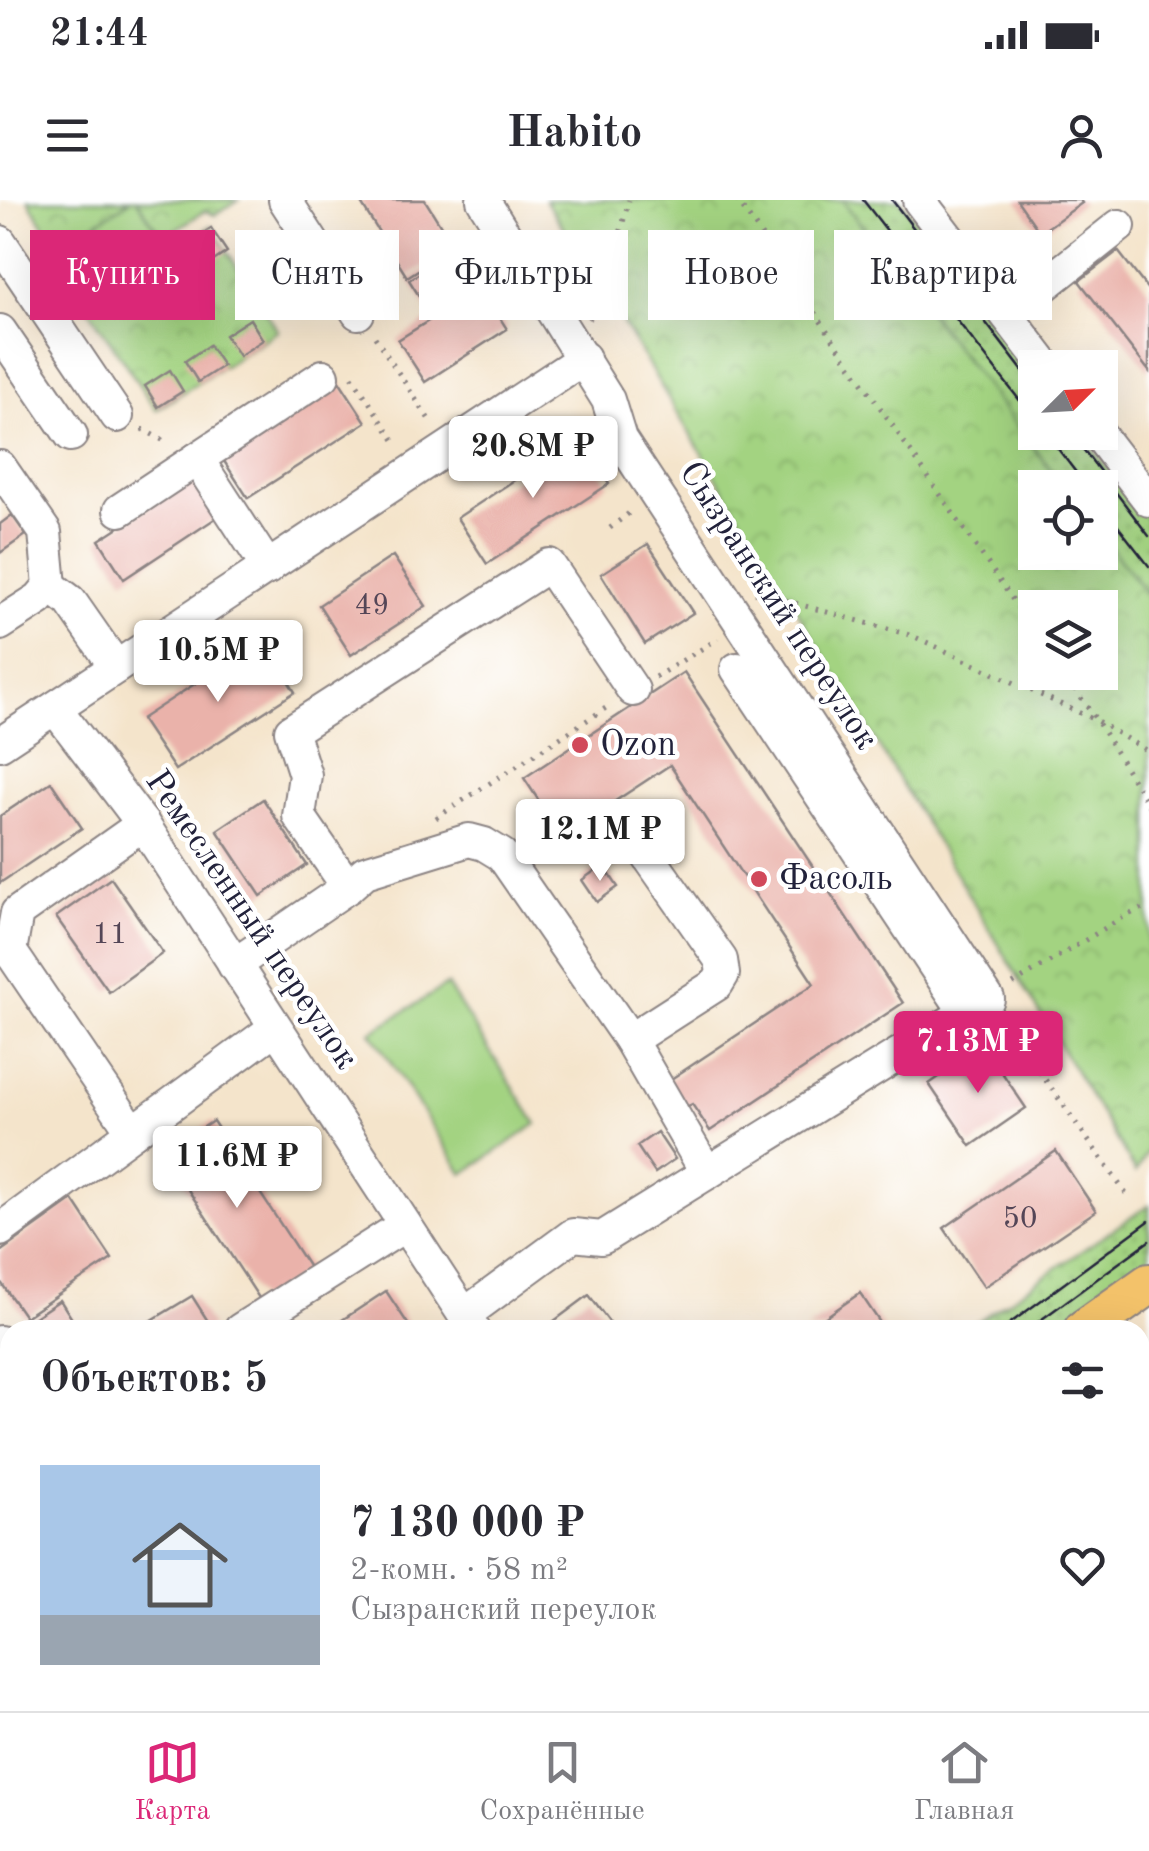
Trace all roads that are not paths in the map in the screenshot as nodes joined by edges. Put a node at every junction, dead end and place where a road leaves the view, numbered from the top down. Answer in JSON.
{"nodes":[{"id":1,"x":285,"y":200,"type":"edge"},
{"id":2,"x":483,"y":200,"type":"edge"},
{"id":3,"x":919,"y":200,"type":"edge"},
{"id":4,"x":1119,"y":226,"type":"dead end"},
{"id":5,"x":304,"y":230,"type":"edge"},
{"id":6,"x":942,"y":230,"type":"edge"},
{"id":7,"x":4,"y":257,"type":"edge"},
{"id":8,"x":1052,"y":279,"type":"edge"},
{"id":9,"x":1011,"y":320,"type":"edge"},
{"id":10,"x":0,"y":331,"type":"edge"},
{"id":11,"x":577,"y":349,"type":"junction"},
{"id":12,"x":1033,"y":350,"type":"edge"},
{"id":13,"x":323,"y":376,"type":"road end"},
{"id":14,"x":117,"y":416,"type":"road end"},
{"id":15,"x":70,"y":435,"type":"dead end"},
{"id":16,"x":1111,"y":450,"type":"edge"},
{"id":17,"x":196,"y":459,"type":"junction"},
{"id":18,"x":0,"y":467,"type":"edge"},
{"id":19,"x":1149,"y":500,"type":"edge"},
{"id":20,"x":120,"y":510,"type":"dead end"},
{"id":21,"x":268,"y":568,"type":"junction"},
{"id":22,"x":50,"y":586,"type":"junction"},
{"id":23,"x":0,"y":624,"type":"edge"},
{"id":24,"x":116,"y":667,"type":"junction"},
{"id":25,"x":737,"y":669,"type":"dead end"},
{"id":26,"x":633,"y":690,"type":"road end"},
{"id":27,"x":55,"y":708,"type":"junction"},
{"id":28,"x":0,"y":744,"type":"edge"},
{"id":29,"x":143,"y":824,"type":"junction"},
{"id":30,"x":634,"y":836,"type":"dead end"},
{"id":31,"x":348,"y":887,"type":"junction"},
{"id":32,"x":234,"y":965,"type":"junction"},
{"id":33,"x":977,"y":1006,"type":"junction"},
{"id":34,"x":275,"y":1028,"type":"junction"},
{"id":35,"x":630,"y":1040,"type":"junction"},
{"id":36,"x":133,"y":1132,"type":"junction"},
{"id":37,"x":708,"y":1174,"type":"junction"},
{"id":38,"x":405,"y":1225,"type":"junction"},
{"id":39,"x":0,"y":1230,"type":"edge"},
{"id":40,"x":1149,"y":1284,"type":"edge"},
{"id":41,"x":256,"y":1320,"type":"edge"},
{"id":42,"x":468,"y":1320,"type":"edge"},
{"id":43,"x":471,"y":1320,"type":"edge"},
{"id":44,"x":1098,"y":1320,"type":"edge"}],
"edges":[{"from":1,"to":5,"type":"street"},
{"from":2,"to":11,"type":"street","name":"Сызранский переулок"},
{"from":3,"to":6,"type":"street"},
{"from":4,"to":8,"type":"street"},
{"from":7,"to":14,"type":"street"},
{"from":9,"to":12,"type":"street"},
{"from":10,"to":15,"type":"street"},
{"from":11,"to":21,"type":"street"},
{"from":11,"to":33,"type":"street","name":"Сызранский переулок"},
{"from":13,"to":17,"type":"street"},
{"from":16,"to":19,"type":"street"},
{"from":17,"to":20,"type":"street"},
{"from":17,"to":21,"type":"street"},
{"from":18,"to":22,"type":"street"},
{"from":21,"to":24,"type":"street"},
{"from":22,"to":23,"type":"street"},
{"from":22,"to":24,"type":"street"},
{"from":24,"to":27,"type":"street"},
{"from":25,"to":33,"type":"street"},
{"from":26,"to":31,"type":"street"},
{"from":27,"to":28,"type":"street"},
{"from":27,"to":29,"type":"street","name":"Ремесленный переулок"},
{"from":29,"to":32,"type":"street","name":"Ремесленный переулок"},
{"from":29,"to":36,"type":"street"},
{"from":30,"to":35,"type":"street"},
{"from":31,"to":32,"type":"street"},
{"from":31,"to":35,"type":"street"},
{"from":32,"to":34,"type":"street","name":"Ремесленный переулок"},
{"from":33,"to":37,"type":"street"},
{"from":34,"to":36,"type":"street"},
{"from":34,"to":38,"type":"street","name":"Ремесленный переулок"},
{"from":35,"to":37,"type":"street"},
{"from":36,"to":39,"type":"street"},
{"from":37,"to":43,"type":"street"},
{"from":38,"to":41,"type":"street"},
{"from":38,"to":42,"type":"street","name":"Ремесленный переулок"},
{"from":40,"to":44,"type":"main road"}]}
